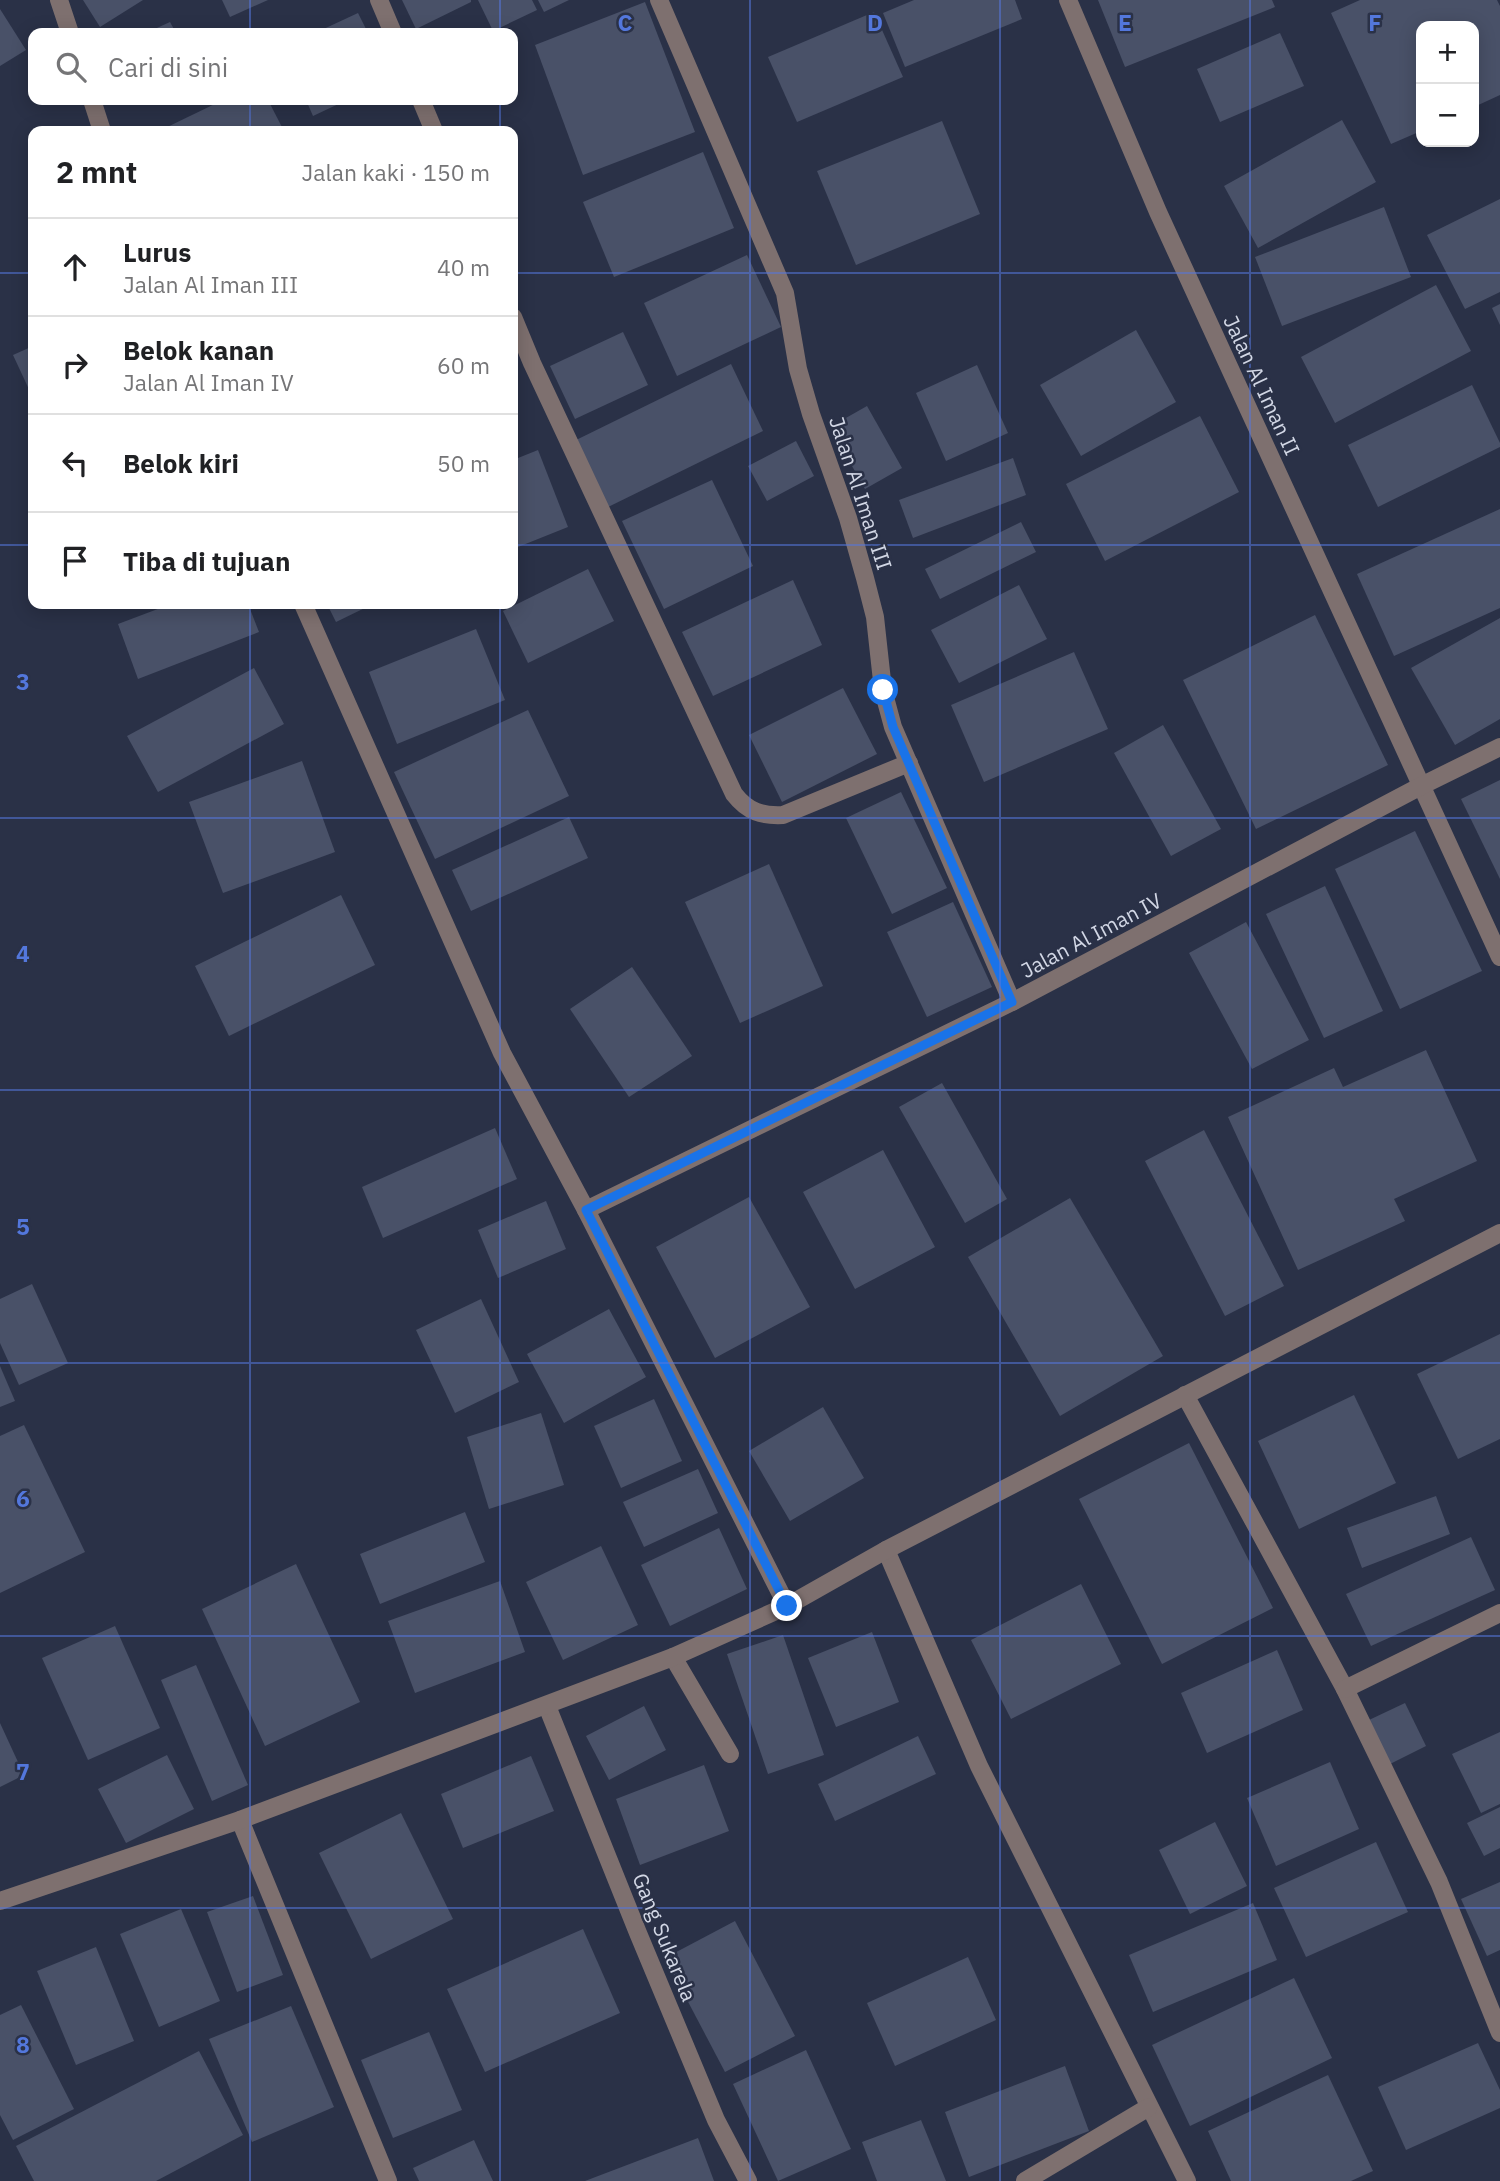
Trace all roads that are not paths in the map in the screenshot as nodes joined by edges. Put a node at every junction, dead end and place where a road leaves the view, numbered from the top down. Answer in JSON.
{"nodes":[{"id":1,"x":59,"y":0,"type":"edge"},
{"id":2,"x":379,"y":0,"type":"edge"},
{"id":3,"x":659,"y":0,"type":"edge"},
{"id":4,"x":1068,"y":0,"type":"edge"},
{"id":5,"x":68,"y":28,"type":"edge"},
{"id":6,"x":391,"y":28,"type":"edge"},
{"id":7,"x":94,"y":105,"type":"edge"},
{"id":8,"x":423,"y":105,"type":"edge"},
{"id":9,"x":100,"y":126,"type":"edge"},
{"id":10,"x":432,"y":126,"type":"edge"},
{"id":11,"x":518,"y":329,"type":"edge"},
{"id":12,"x":305,"y":609,"type":"edge"},
{"id":13,"x":1500,"y":747,"type":"edge"},
{"id":14,"x":909,"y":763,"type":"junction"},
{"id":15,"x":1421,"y":786,"type":"junction"},
{"id":16,"x":1500,"y":957,"type":"edge"},
{"id":17,"x":1012,"y":1002,"type":"junction"},
{"id":18,"x":586,"y":1210,"type":"junction"},
{"id":19,"x":1500,"y":1233,"type":"edge"},
{"id":20,"x":1185,"y":1395,"type":"junction"},
{"id":21,"x":886,"y":1550,"type":"junction"},
{"id":22,"x":787,"y":1606,"type":"junction"},
{"id":23,"x":1500,"y":1613,"type":"edge"},
{"id":24,"x":673,"y":1657,"type":"junction"},
{"id":25,"x":1345,"y":1689,"type":"junction"},
{"id":26,"x":547,"y":1706,"type":"junction"},
{"id":27,"x":730,"y":1754,"type":"dead end"},
{"id":28,"x":240,"y":1820,"type":"junction"},
{"id":29,"x":0,"y":1902,"type":"edge"},
{"id":30,"x":1500,"y":2033,"type":"edge"},
{"id":31,"x":1149,"y":2106,"type":"junction"},
{"id":32,"x":388,"y":2181,"type":"edge"},
{"id":33,"x":748,"y":2181,"type":"edge"},
{"id":34,"x":1025,"y":2181,"type":"edge"},
{"id":35,"x":1187,"y":2181,"type":"edge"}],
"edges":[{"from":1,"to":5,"type":"street"},
{"from":2,"to":6,"type":"street"},
{"from":3,"to":14,"type":"street","name":"Jalan Al Iman III"},
{"from":4,"to":15,"type":"street","name":"Jalan Al Iman II"},
{"from":7,"to":9,"type":"street"},
{"from":8,"to":10,"type":"street"},
{"from":11,"to":14,"type":"street"},
{"from":12,"to":18,"type":"street"},
{"from":13,"to":15,"type":"street","name":"Jalan Al Iman IV"},
{"from":14,"to":17,"type":"street","name":"Jalan Al Iman III"},
{"from":15,"to":16,"type":"street","name":"Jalan Al Iman II"},
{"from":15,"to":17,"type":"street","name":"Jalan Al Iman IV"},
{"from":17,"to":18,"type":"street","name":"Jalan Al Iman IV"},
{"from":18,"to":22,"type":"street"},
{"from":19,"to":20,"type":"street"},
{"from":20,"to":21,"type":"street"},
{"from":20,"to":25,"type":"street"},
{"from":21,"to":22,"type":"street"},
{"from":21,"to":31,"type":"street"},
{"from":22,"to":24,"type":"street"},
{"from":23,"to":25,"type":"street"},
{"from":24,"to":26,"type":"street"},
{"from":24,"to":27,"type":"street"},
{"from":25,"to":30,"type":"street"},
{"from":26,"to":28,"type":"street"},
{"from":26,"to":33,"type":"street","name":"Gang Sukarela"},
{"from":28,"to":29,"type":"street"},
{"from":28,"to":32,"type":"street"},
{"from":31,"to":34,"type":"street"},
{"from":31,"to":35,"type":"street"}]}
